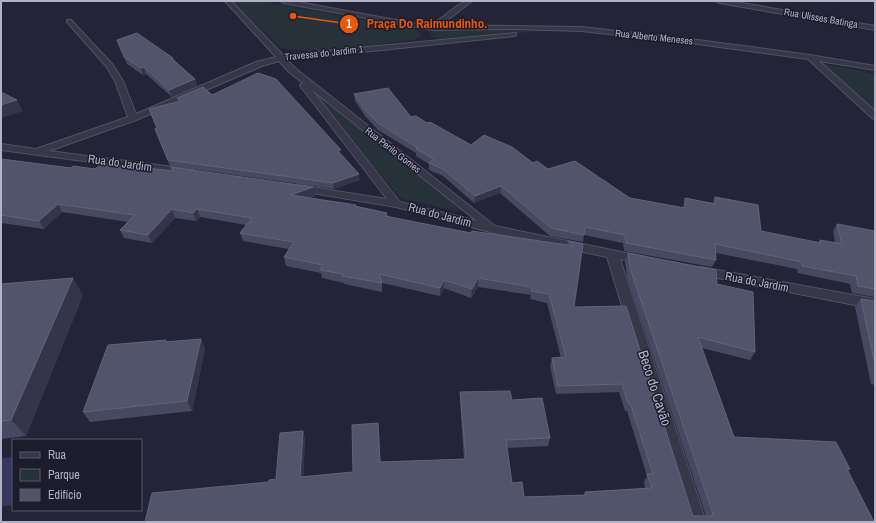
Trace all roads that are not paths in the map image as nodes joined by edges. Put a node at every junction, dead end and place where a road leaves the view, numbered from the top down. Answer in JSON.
{"nodes":[{"id":1,"x":228,"y":1,"type":"edge"},
{"id":2,"x":283,"y":1,"type":"edge"},
{"id":3,"x":322,"y":1,"type":"edge"},
{"id":4,"x":469,"y":1,"type":"edge"},
{"id":5,"x":719,"y":1,"type":"edge"},
{"id":6,"x":733,"y":2,"type":"edge"},
{"id":7,"x":311,"y":6,"type":"junction"},
{"id":8,"x":69,"y":21,"type":"dead end"},
{"id":9,"x":423,"y":27,"type":"junction"},
{"id":10,"x":872,"y":27,"type":"edge"},
{"id":11,"x":432,"y":28,"type":"junction"},
{"id":12,"x":581,"y":29,"type":"junction"},
{"id":13,"x":875,"y":37,"type":"edge"},
{"id":14,"x":412,"y":44,"type":"junction"},
{"id":15,"x":810,"y":57,"type":"junction"},
{"id":16,"x":280,"y":58,"type":"junction"},
{"id":17,"x":875,"y":68,"type":"edge"},
{"id":18,"x":292,"y":70,"type":"junction"},
{"id":19,"x":875,"y":116,"type":"edge"},
{"id":20,"x":133,"y":118,"type":"junction"},
{"id":21,"x":1,"y":147,"type":"edge"},
{"id":22,"x":36,"y":152,"type":"junction"},
{"id":23,"x":202,"y":174,"type":"edge"},
{"id":24,"x":288,"y":187,"type":"edge"},
{"id":25,"x":396,"y":204,"type":"junction"},
{"id":26,"x":494,"y":229,"type":"junction"},
{"id":27,"x":612,"y":254,"type":"junction"},
{"id":28,"x":651,"y":262,"type":"edge"},
{"id":29,"x":690,"y":269,"type":"edge"},
{"id":30,"x":875,"y":304,"type":"edge"},
{"id":31,"x":697,"y":522,"type":"edge"}],
"edges":[{"from":1,"to":16,"type":"street","name":"Rua Perilo Gomes"},
{"from":2,"to":7,"type":"street","name":"Rua Alberto Meneses"},
{"from":3,"to":7,"type":"street"},
{"from":4,"to":11,"type":"street"},
{"from":5,"to":6,"type":"street","name":"Rua Ulisses Batinga"},
{"from":6,"to":10,"type":"street","name":"Rua Ulisses Batinga"},
{"from":7,"to":9,"type":"street","name":"Rua Alberto Meneses"},
{"from":8,"to":20,"type":"street"},
{"from":9,"to":11,"type":"street","name":"Rua Alberto Meneses"},
{"from":9,"to":14,"type":"street"},
{"from":10,"to":13,"type":"street"},
{"from":11,"to":12,"type":"street","name":"Rua Alberto Meneses"},
{"from":12,"to":14,"type":"street","name":"Travessa do Jardim 1"},
{"from":12,"to":15,"type":"street","name":"Rua Alberto Meneses"},
{"from":14,"to":16,"type":"street","name":"Travessa do Jardim 1"},
{"from":15,"to":17,"type":"street","name":"Rua Alberto Meneses"},
{"from":15,"to":19,"type":"street"},
{"from":16,"to":18,"type":"street","name":"Rua Perilo Gomes"},
{"from":16,"to":20,"type":"street","name":"Travessa do Jardim 1"},
{"from":18,"to":25,"type":"street","name":"Rua Perilo Gomes"},
{"from":18,"to":26,"type":"street","name":"Rua Perilo Gomes"},
{"from":20,"to":22,"type":"street","name":"Travessa do Jardim 1"},
{"from":21,"to":22,"type":"street","name":"Rua do Jardim"},
{"from":22,"to":23,"type":"street","name":"Rua do Jardim"},
{"from":24,"to":25,"type":"street","name":"Rua do Jardim"},
{"from":25,"to":26,"type":"street","name":"Rua do Jardim"},
{"from":26,"to":27,"type":"street","name":"Rua do Jardim"},
{"from":27,"to":28,"type":"street","name":"Rua do Jardim"},
{"from":27,"to":31,"type":"street","name":"Beco do Cavão"},
{"from":29,"to":30,"type":"street","name":"Rua do Jardim"}]}
